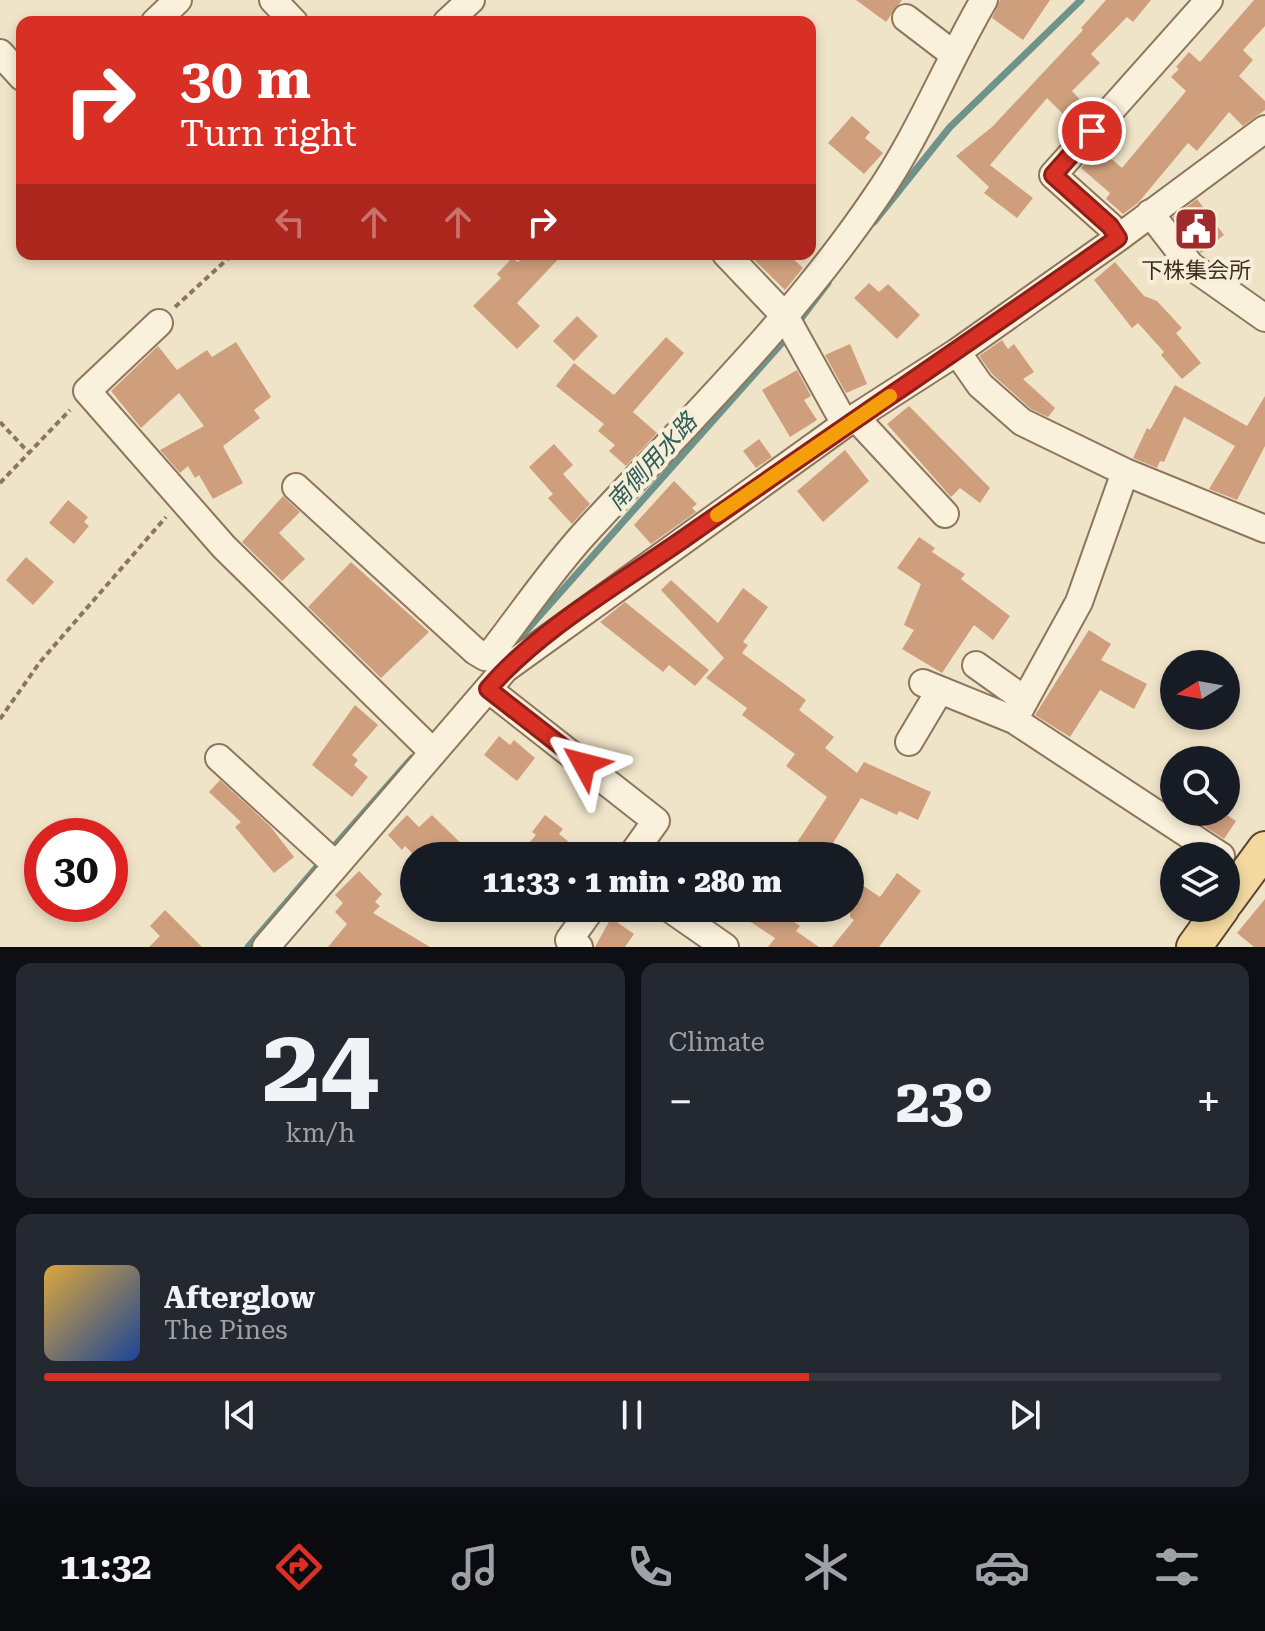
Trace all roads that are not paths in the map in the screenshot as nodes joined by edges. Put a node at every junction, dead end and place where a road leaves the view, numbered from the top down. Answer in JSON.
{"nodes":[{"id":1,"x":178,"y":0,"type":"edge"},
{"id":2,"x":273,"y":0,"type":"edge"},
{"id":3,"x":471,"y":0,"type":"edge"},
{"id":4,"x":984,"y":0,"type":"edge"},
{"id":5,"x":1209,"y":0,"type":"edge"},
{"id":6,"x":161,"y":16,"type":"edge"},
{"id":7,"x":288,"y":16,"type":"edge"},
{"id":8,"x":454,"y":16,"type":"edge"},
{"id":9,"x":906,"y":18,"type":"dead end"},
{"id":10,"x":0,"y":53,"type":"edge"},
{"id":11,"x":953,"y":54,"type":"junction"},
{"id":12,"x":16,"y":70,"type":"edge"},
{"id":13,"x":1265,"y":129,"type":"edge"},
{"id":14,"x":1150,"y":213,"type":"junction"},
{"id":15,"x":1118,"y":238,"type":"junction"},
{"id":16,"x":732,"y":260,"type":"edge"},
{"id":17,"x":785,"y":316,"type":"junction"},
{"id":18,"x":1265,"y":318,"type":"edge"},
{"id":19,"x":159,"y":323,"type":"road end"},
{"id":20,"x":957,"y":352,"type":"junction"},
{"id":21,"x":851,"y":421,"type":"junction"},
{"id":22,"x":1125,"y":472,"type":"junction"},
{"id":23,"x":296,"y":487,"type":"dead end"},
{"id":24,"x":945,"y":514,"type":"dead end"},
{"id":25,"x":1265,"y":529,"type":"edge"},
{"id":26,"x":976,"y":665,"type":"dead end"},
{"id":27,"x":495,"y":670,"type":"junction"},
{"id":28,"x":1019,"y":710,"type":"junction"},
{"id":29,"x":909,"y":742,"type":"dead end"},
{"id":30,"x":433,"y":752,"type":"junction"},
{"id":31,"x":219,"y":758,"type":"dead end"},
{"id":32,"x":641,"y":842,"type":"edge"},
{"id":33,"x":1215,"y":842,"type":"edge"},
{"id":34,"x":336,"y":865,"type":"junction"},
{"id":35,"x":582,"y":922,"type":"edge"},
{"id":36,"x":689,"y":922,"type":"edge"},
{"id":37,"x":1212,"y":922,"type":"edge"},
{"id":38,"x":266,"y":947,"type":"edge"},
{"id":39,"x":579,"y":947,"type":"edge"},
{"id":40,"x":725,"y":947,"type":"edge"},
{"id":41,"x":1194,"y":947,"type":"edge"}],
"edges":[{"from":1,"to":6,"type":"street"},
{"from":2,"to":7,"type":"street"},
{"from":3,"to":8,"type":"street"},
{"from":4,"to":11,"type":"street"},
{"from":5,"to":15,"type":"street"},
{"from":9,"to":11,"type":"street"},
{"from":10,"to":12,"type":"street"},
{"from":11,"to":17,"type":"street"},
{"from":13,"to":14,"type":"street"},
{"from":14,"to":15,"type":"street"},
{"from":14,"to":18,"type":"street"},
{"from":15,"to":20,"type":"street"},
{"from":16,"to":17,"type":"street"},
{"from":17,"to":21,"type":"street"},
{"from":17,"to":27,"type":"street"},
{"from":19,"to":30,"type":"street"},
{"from":20,"to":21,"type":"street"},
{"from":20,"to":22,"type":"street"},
{"from":21,"to":24,"type":"street"},
{"from":21,"to":27,"type":"street"},
{"from":22,"to":25,"type":"street"},
{"from":22,"to":28,"type":"street"},
{"from":23,"to":27,"type":"street"},
{"from":26,"to":28,"type":"street"},
{"from":27,"to":30,"type":"street"},
{"from":27,"to":32,"type":"street"},
{"from":28,"to":29,"type":"street"},
{"from":28,"to":33,"type":"street"},
{"from":30,"to":34,"type":"street"},
{"from":31,"to":34,"type":"street"},
{"from":34,"to":38,"type":"street"},
{"from":35,"to":39,"type":"street"},
{"from":36,"to":40,"type":"street"},
{"from":37,"to":41,"type":"main road"}]}
